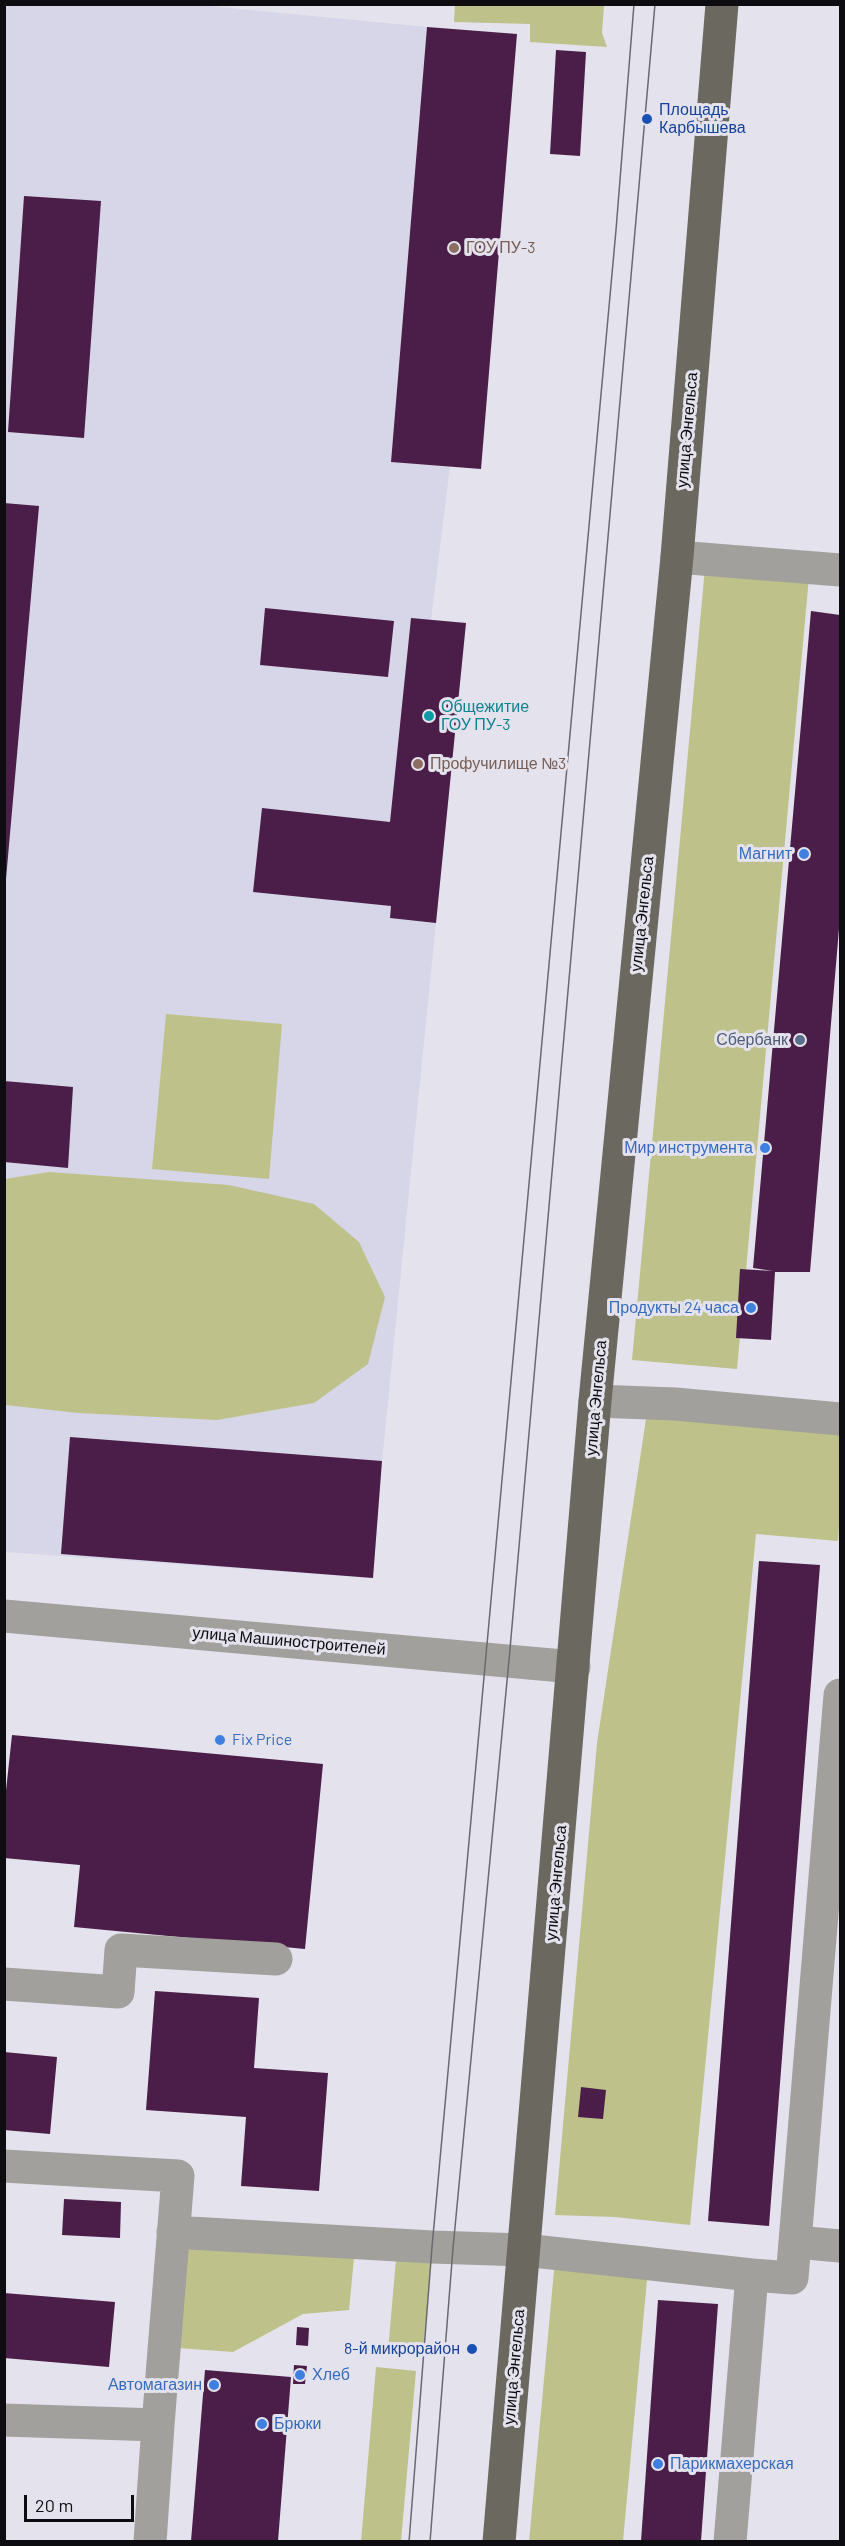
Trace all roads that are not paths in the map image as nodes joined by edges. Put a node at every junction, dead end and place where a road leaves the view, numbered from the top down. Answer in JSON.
{"nodes":[{"id":1,"x":722,"y":4,"type":"edge"},
{"id":2,"x":677,"y":557,"type":"junction"},
{"id":3,"x":840,"y":570,"type":"edge"},
{"id":4,"x":595,"y":1401,"type":"junction"},
{"id":5,"x":840,"y":1419,"type":"edge"},
{"id":6,"x":4,"y":1616,"type":"edge"},
{"id":7,"x":574,"y":1667,"type":"junction"},
{"id":8,"x":840,"y":1695,"type":"edge"},
{"id":9,"x":276,"y":1959,"type":"dead end"},
{"id":10,"x":4,"y":1984,"type":"edge"},
{"id":11,"x":4,"y":2166,"type":"edge"},
{"id":12,"x":173,"y":2232,"type":"junction"},
{"id":13,"x":796,"y":2242,"type":"junction"},
{"id":14,"x":840,"y":2246,"type":"edge"},
{"id":15,"x":524,"y":2250,"type":"junction"},
{"id":16,"x":752,"y":2275,"type":"junction"},
{"id":17,"x":4,"y":2420,"type":"edge"},
{"id":18,"x":158,"y":2425,"type":"junction"},
{"id":19,"x":150,"y":2541,"type":"edge"},
{"id":20,"x":499,"y":2541,"type":"edge"},
{"id":21,"x":730,"y":2541,"type":"edge"}],
"edges":[{"from":1,"to":2,"type":"main road","name":"улица Энгельса"},
{"from":2,"to":3,"type":"street"},
{"from":2,"to":4,"type":"main road","name":"улица Энгельса"},
{"from":4,"to":5,"type":"street"},
{"from":4,"to":7,"type":"main road","name":"улица Энгельса"},
{"from":6,"to":7,"type":"street","name":"улица Машиностроителей"},
{"from":7,"to":15,"type":"main road","name":"улица Энгельса"},
{"from":8,"to":13,"type":"street"},
{"from":9,"to":10,"type":"street"},
{"from":11,"to":12,"type":"street"},
{"from":12,"to":15,"type":"street"},
{"from":12,"to":18,"type":"street"},
{"from":13,"to":14,"type":"street"},
{"from":13,"to":16,"type":"street"},
{"from":15,"to":16,"type":"street"},
{"from":15,"to":20,"type":"main road","name":"улица Энгельса"},
{"from":16,"to":21,"type":"street"},
{"from":17,"to":18,"type":"street"},
{"from":18,"to":19,"type":"street"}]}
